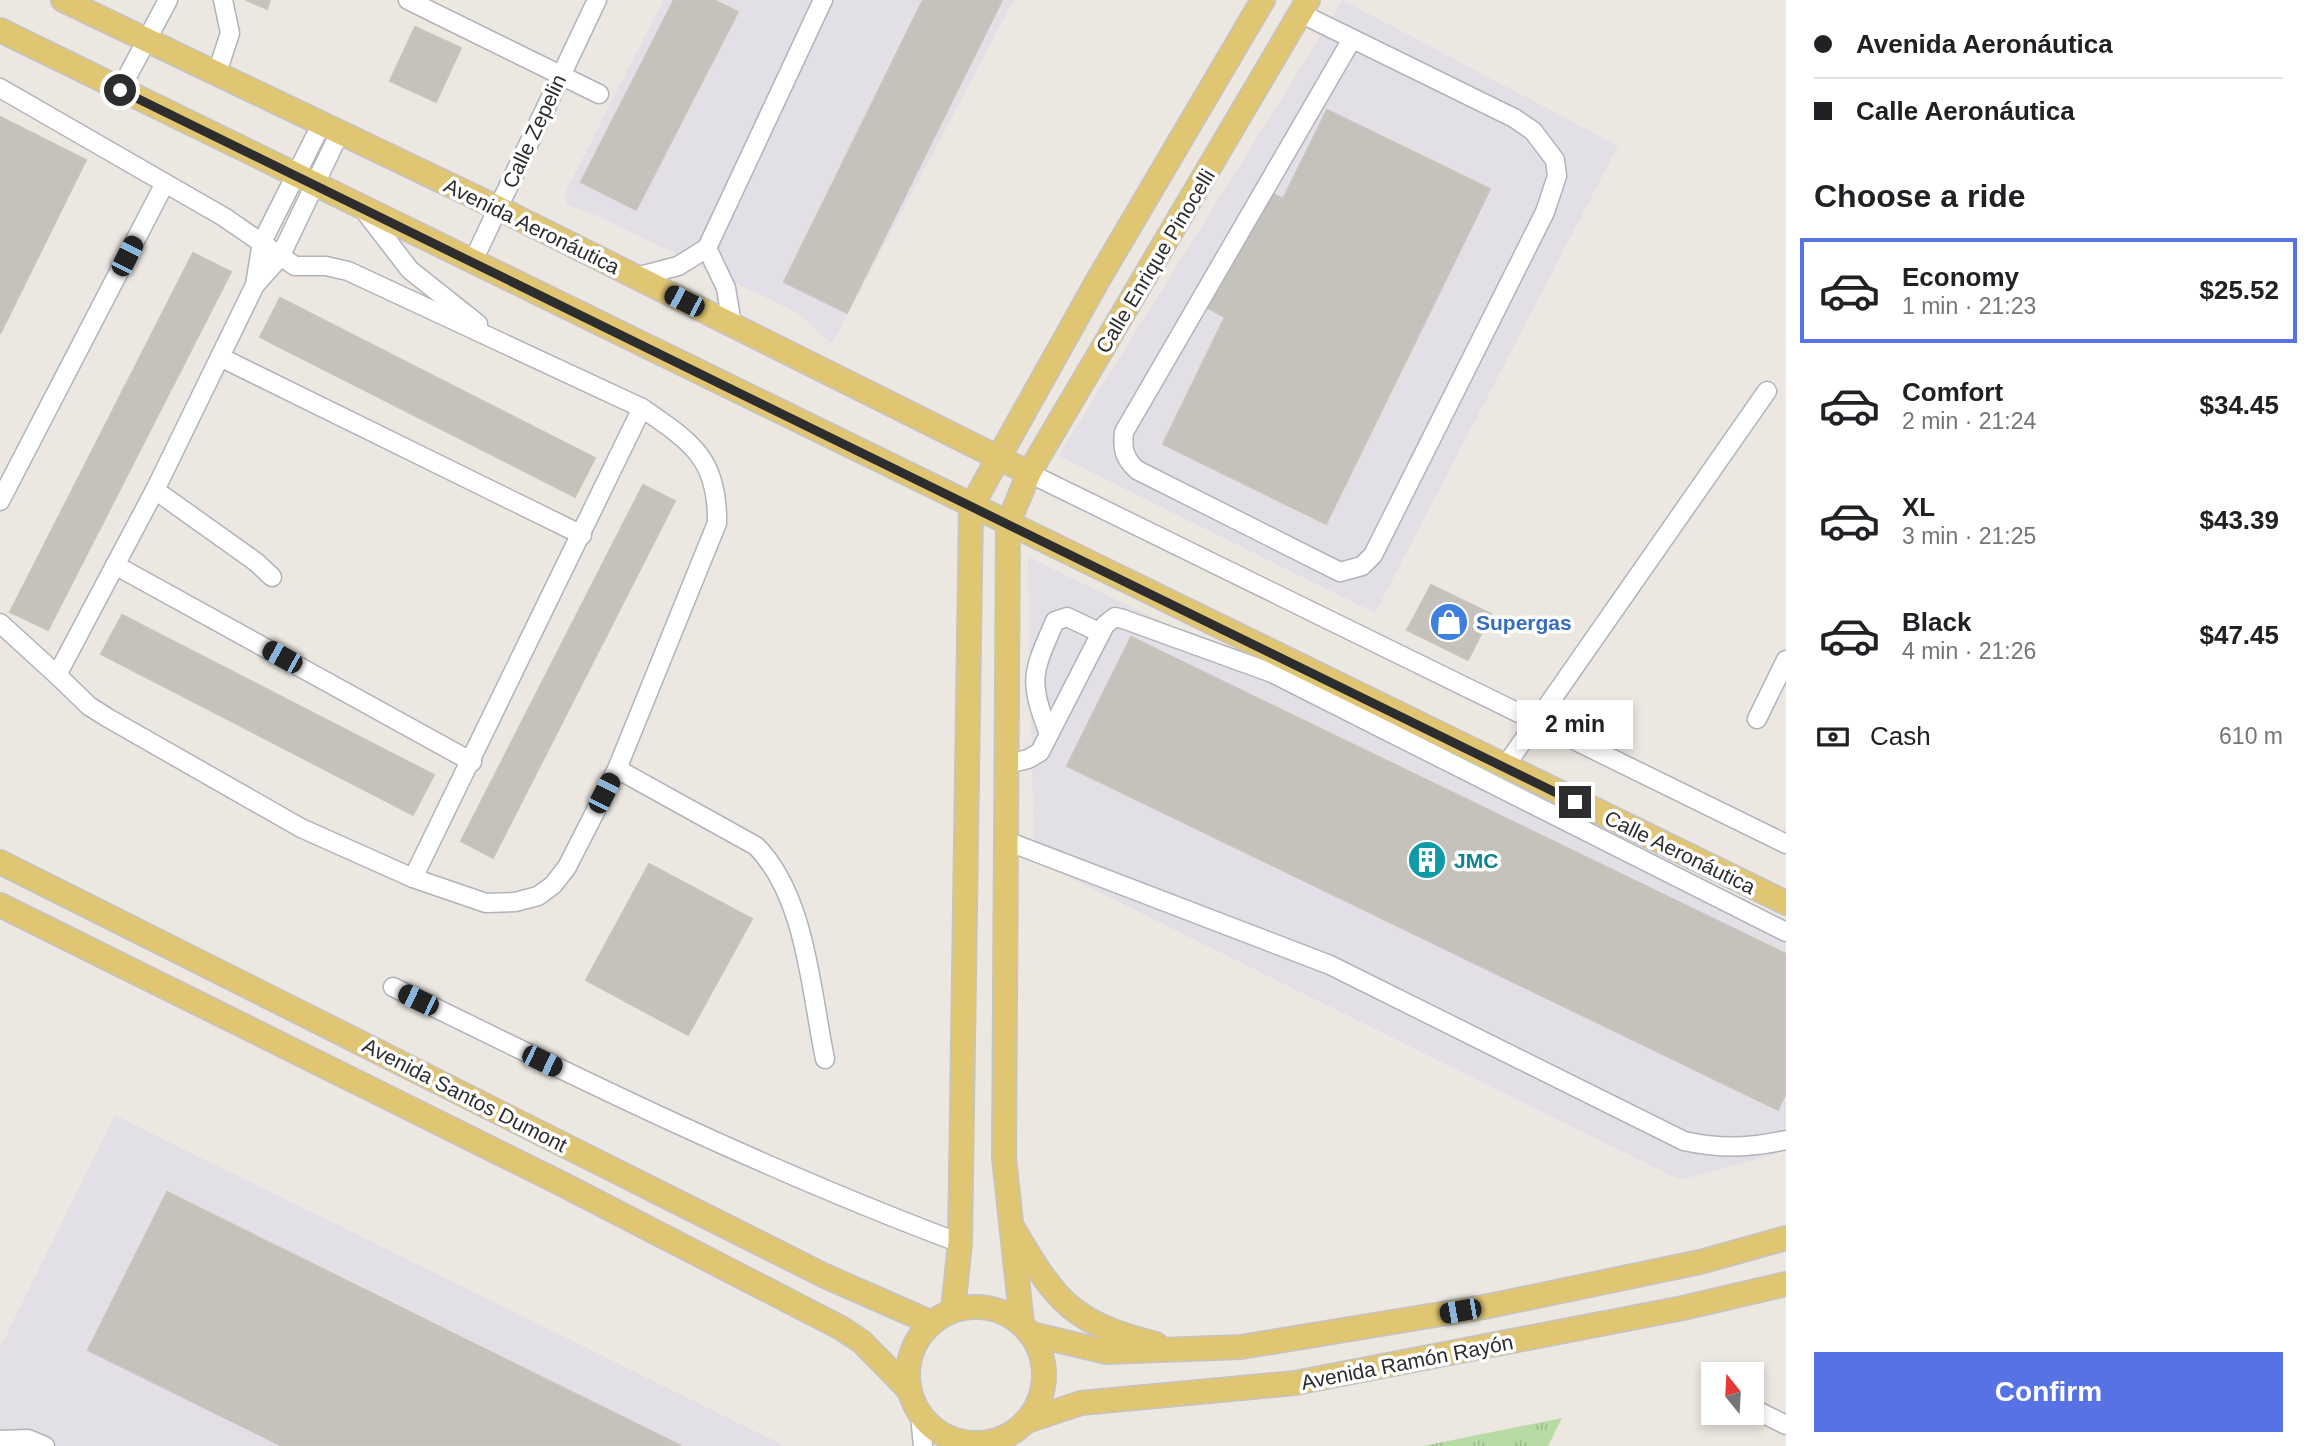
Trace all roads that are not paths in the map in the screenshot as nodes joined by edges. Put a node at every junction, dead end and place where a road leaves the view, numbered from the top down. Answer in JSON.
{"nodes":[{"id":1,"x":64,"y":0,"type":"edge"},
{"id":2,"x":168,"y":0,"type":"edge"},
{"id":3,"x":223,"y":0,"type":"edge"},
{"id":4,"x":408,"y":0,"type":"edge"},
{"id":5,"x":597,"y":0,"type":"edge"},
{"id":6,"x":823,"y":0,"type":"edge"},
{"id":7,"x":1263,"y":0,"type":"edge"},
{"id":8,"x":1304,"y":6,"type":"edge"},
{"id":9,"x":0,"y":30,"type":"edge"},
{"id":10,"x":1352,"y":39,"type":"junction"},
{"id":11,"x":147,"y":40,"type":"junction"},
{"id":12,"x":217,"y":73,"type":"junction"},
{"id":13,"x":561,"y":75,"type":"junction"},
{"id":14,"x":0,"y":88,"type":"edge"},
{"id":15,"x":120,"y":90,"type":"junction"},
{"id":16,"x":599,"y":94,"type":"dead end"},
{"id":17,"x":331,"y":128,"type":"junction"},
{"id":18,"x":294,"y":175,"type":"junction"},
{"id":19,"x":165,"y":183,"type":"junction"},
{"id":20,"x":315,"y":185,"type":"junction"},
{"id":21,"x":498,"y":208,"type":"junction"},
{"id":22,"x":363,"y":209,"type":"junction"},
{"id":23,"x":262,"y":242,"type":"junction"},
{"id":24,"x":708,"y":248,"type":"junction"},
{"id":25,"x":280,"y":257,"type":"junction"},
{"id":26,"x":472,"y":263,"type":"junction"},
{"id":27,"x":636,"y":277,"type":"junction"},
{"id":28,"x":255,"y":285,"type":"junction"},
{"id":29,"x":732,"y":326,"type":"junction"},
{"id":30,"x":495,"y":339,"type":"junction"},
{"id":31,"x":220,"y":357,"type":"junction"},
{"id":32,"x":1767,"y":391,"type":"dead end"},
{"id":33,"x":642,"y":408,"type":"junction"},
{"id":34,"x":996,"y":459,"type":"junction"},
{"id":35,"x":1029,"y":473,"type":"junction"},
{"id":36,"x":155,"y":490,"type":"junction"},
{"id":37,"x":0,"y":501,"type":"edge"},
{"id":38,"x":971,"y":507,"type":"junction"},
{"id":39,"x":1008,"y":524,"type":"junction"},
{"id":40,"x":582,"y":535,"type":"junction"},
{"id":41,"x":115,"y":565,"type":"junction"},
{"id":42,"x":272,"y":577,"type":"dead end"},
{"id":43,"x":0,"y":623,"type":"edge"},
{"id":44,"x":1101,"y":633,"type":"junction"},
{"id":45,"x":1786,"y":660,"type":"edge"},
{"id":46,"x":57,"y":675,"type":"junction"},
{"id":47,"x":1757,"y":719,"type":"dead end"},
{"id":48,"x":1538,"y":722,"type":"junction"},
{"id":49,"x":1049,"y":734,"type":"junction"},
{"id":50,"x":472,"y":762,"type":"junction"},
{"id":51,"x":1008,"y":764,"type":"junction"},
{"id":52,"x":1504,"y":768,"type":"junction"},
{"id":53,"x":617,"y":769,"type":"junction"},
{"id":54,"x":1004,"y":840,"type":"junction"},
{"id":55,"x":1786,"y":844,"type":"edge"},
{"id":56,"x":0,"y":862,"type":"edge"},
{"id":57,"x":414,"y":878,"type":"junction"},
{"id":58,"x":1786,"y":903,"type":"edge"},
{"id":59,"x":0,"y":905,"type":"edge"},
{"id":60,"x":1786,"y":932,"type":"edge"},
{"id":61,"x":393,"y":988,"type":"dead end"},
{"id":62,"x":825,"y":1059,"type":"dead end"},
{"id":63,"x":1786,"y":1140,"type":"edge"},
{"id":64,"x":1011,"y":1224,"type":"junction"},
{"id":65,"x":1786,"y":1238,"type":"edge"},
{"id":66,"x":960,"y":1243,"type":"junction"},
{"id":67,"x":1786,"y":1284,"type":"edge"},
{"id":68,"x":953,"y":1310,"type":"junction"},
{"id":69,"x":932,"y":1323,"type":"junction"},
{"id":70,"x":1027,"y":1329,"type":"junction"},
{"id":71,"x":1186,"y":1352,"type":"junction"},
{"id":72,"x":910,"y":1391,"type":"junction"},
{"id":73,"x":1764,"y":1414,"type":"edge"},
{"id":74,"x":920,"y":1415,"type":"junction"},
{"id":75,"x":1027,"y":1421,"type":"junction"},
{"id":76,"x":1786,"y":1425,"type":"edge"},
{"id":77,"x":0,"y":1440,"type":"edge"},
{"id":78,"x":981,"y":1444,"type":"edge"},
{"id":79,"x":45,"y":1446,"type":"edge"},
{"id":80,"x":923,"y":1446,"type":"edge"}],
"edges":[{"from":1,"to":11,"type":"main road","name":"Avenida Aeronáutica"},
{"from":2,"to":11,"type":"street"},
{"from":3,"to":12,"type":"street"},
{"from":4,"to":13,"type":"street"},
{"from":5,"to":13,"type":"street","name":"Calle Zepelin"},
{"from":6,"to":24,"type":"street"},
{"from":7,"to":34,"type":"main road","name":"Calle Enrique Pinocelli"},
{"from":8,"to":10,"type":"street"},
{"from":8,"to":35,"type":"main road","name":"Calle Enrique Pinocelli"},
{"from":9,"to":15,"type":"main road"},
{"from":10,"to":10,"type":"street"},
{"from":11,"to":12,"type":"main road","name":"Avenida Aeronáutica"},
{"from":11,"to":15,"type":"street"},
{"from":12,"to":17,"type":"main road","name":"Avenida Aeronáutica"},
{"from":13,"to":16,"type":"street"},
{"from":13,"to":21,"type":"street","name":"Calle Zepelin"},
{"from":14,"to":19,"type":"street"},
{"from":15,"to":18,"type":"main road"},
{"from":17,"to":18,"type":"street"},
{"from":17,"to":20,"type":"street"},
{"from":17,"to":21,"type":"main road","name":"Avenida Aeronáutica"},
{"from":18,"to":20,"type":"main road"},
{"from":18,"to":23,"type":"street"},
{"from":19,"to":23,"type":"street"},
{"from":19,"to":37,"type":"street"},
{"from":20,"to":22,"type":"main road"},
{"from":20,"to":25,"type":"street"},
{"from":21,"to":26,"type":"street","name":"Calle Zepelin"},
{"from":21,"to":27,"type":"main road","name":"Avenida Aeronáutica"},
{"from":22,"to":26,"type":"main road"},
{"from":22,"to":30,"type":"street"},
{"from":23,"to":25,"type":"street"},
{"from":23,"to":28,"type":"street"},
{"from":24,"to":27,"type":"street"},
{"from":24,"to":29,"type":"street"},
{"from":25,"to":28,"type":"street"},
{"from":25,"to":30,"type":"street"},
{"from":26,"to":38,"type":"main road"},
{"from":27,"to":29,"type":"main road","name":"Avenida Aeronáutica"},
{"from":28,"to":31,"type":"street"},
{"from":29,"to":34,"type":"main road","name":"Avenida Aeronáutica"},
{"from":30,"to":33,"type":"street"},
{"from":31,"to":36,"type":"street"},
{"from":31,"to":40,"type":"street"},
{"from":32,"to":48,"type":"street"},
{"from":33,"to":40,"type":"street"},
{"from":33,"to":53,"type":"street"},
{"from":34,"to":35,"type":"main road","name":"Avenida Aeronáutica"},
{"from":34,"to":38,"type":"main road","name":"Calle Enrique Pinocelli"},
{"from":35,"to":39,"type":"main road","name":"Calle Enrique Pinocelli"},
{"from":35,"to":48,"type":"street"},
{"from":36,"to":41,"type":"street"},
{"from":36,"to":42,"type":"street"},
{"from":38,"to":39,"type":"main road"},
{"from":38,"to":66,"type":"main road"},
{"from":39,"to":51,"type":"main road"},
{"from":39,"to":52,"type":"main road","name":"Calle Aeronáutica"},
{"from":40,"to":50,"type":"street"},
{"from":41,"to":46,"type":"street"},
{"from":41,"to":50,"type":"street"},
{"from":43,"to":46,"type":"street"},
{"from":44,"to":49,"type":"street"},
{"from":44,"to":49,"type":"street"},
{"from":44,"to":60,"type":"street"},
{"from":45,"to":47,"type":"street"},
{"from":46,"to":57,"type":"street"},
{"from":48,"to":52,"type":"street"},
{"from":48,"to":55,"type":"street"},
{"from":49,"to":51,"type":"street"},
{"from":50,"to":57,"type":"street"},
{"from":51,"to":54,"type":"main road"},
{"from":52,"to":58,"type":"main road","name":"Calle Aeronáutica"},
{"from":53,"to":57,"type":"street"},
{"from":53,"to":62,"type":"street"},
{"from":54,"to":63,"type":"street"},
{"from":54,"to":64,"type":"main road"},
{"from":56,"to":69,"type":"main road","name":"Avenida Santos Dumont"},
{"from":59,"to":72,"type":"main road","name":"Avenida Santos Dumont"},
{"from":61,"to":66,"type":"street"},
{"from":64,"to":70,"type":"main road"},
{"from":64,"to":71,"type":"main road"},
{"from":65,"to":71,"type":"main road","name":"Avenida Ramón Rayón"},
{"from":66,"to":68,"type":"main road"},
{"from":67,"to":75,"type":"main road","name":"Avenida Ramón Rayón"},
{"from":68,"to":69,"type":"main road"},
{"from":68,"to":70,"type":"main road"},
{"from":69,"to":72,"type":"main road"},
{"from":70,"to":71,"type":"main road","name":"Avenida Ramón Rayón"},
{"from":70,"to":75,"type":"main road"},
{"from":72,"to":74,"type":"main road"},
{"from":73,"to":76,"type":"street"},
{"from":74,"to":78,"type":"main road"},
{"from":74,"to":80,"type":"street"},
{"from":75,"to":78,"type":"main road"},
{"from":77,"to":79,"type":"street"}]}
